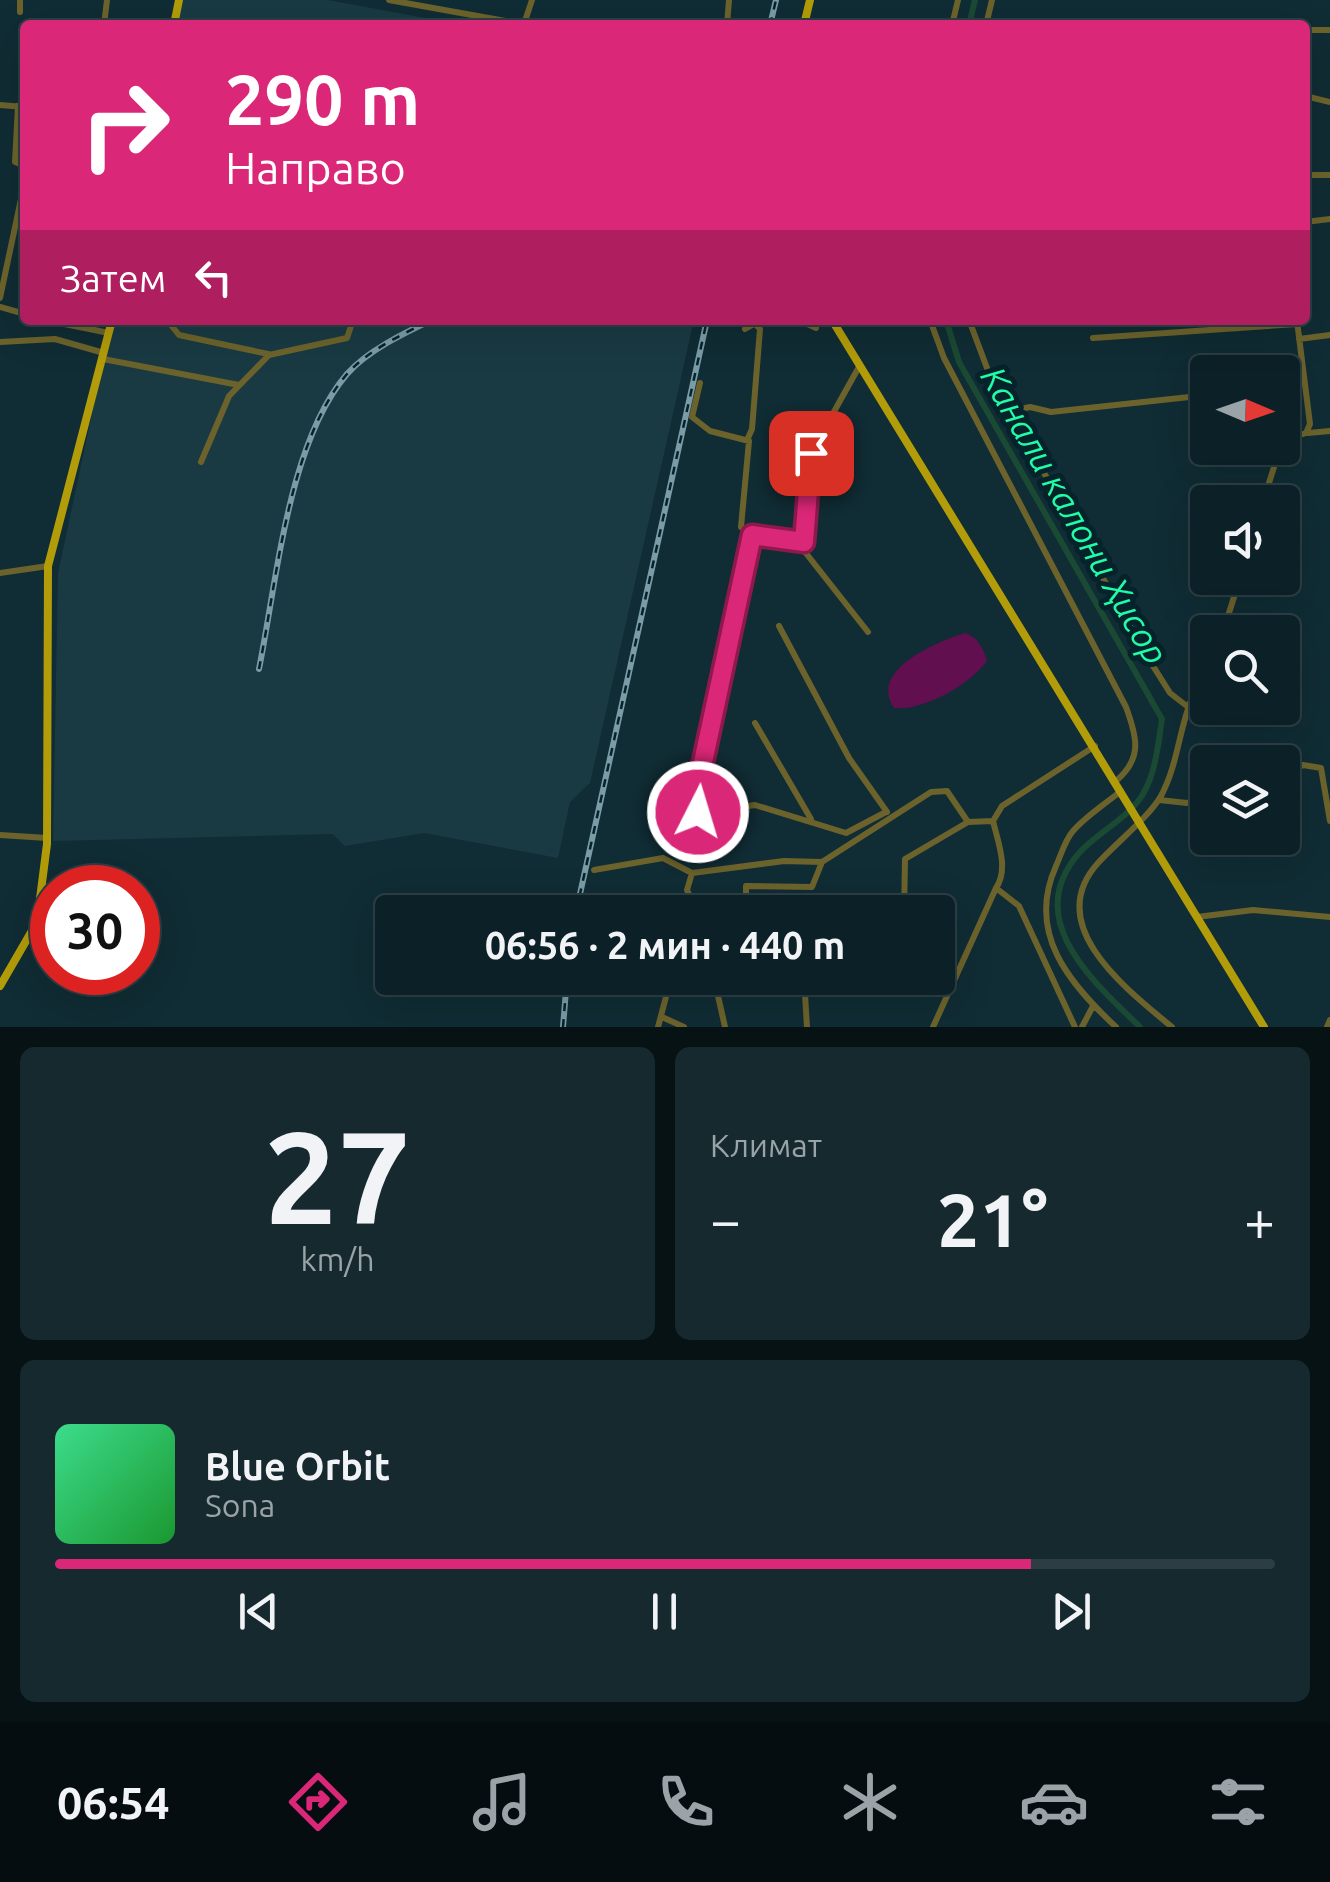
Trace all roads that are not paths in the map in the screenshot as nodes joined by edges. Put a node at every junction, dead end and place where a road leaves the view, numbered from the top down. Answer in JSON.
{"nodes":[{"id":1,"x":20,"y":0,"type":"edge"},
{"id":2,"x":389,"y":0,"type":"edge"},
{"id":3,"x":20,"y":12,"type":"dead end"},
{"id":4,"x":499,"y":20,"type":"edge"},
{"id":5,"x":20,"y":123,"type":"edge"},
{"id":6,"x":20,"y":164,"type":"edge"},
{"id":7,"x":20,"y":204,"type":"edge"},
{"id":8,"x":0,"y":298,"type":"edge"},
{"id":9,"x":66,"y":325,"type":"edge"},
{"id":10,"x":89,"y":325,"type":"edge"},
{"id":11,"x":111,"y":325,"type":"edge"},
{"id":12,"x":171,"y":325,"type":"edge"},
{"id":13,"x":351,"y":325,"type":"edge"},
{"id":14,"x":754,"y":325,"type":"edge"},
{"id":15,"x":759,"y":325,"type":"edge"},
{"id":16,"x":810,"y":325,"type":"edge"},
{"id":17,"x":835,"y":325,"type":"edge"},
{"id":18,"x":932,"y":325,"type":"edge"},
{"id":19,"x":971,"y":325,"type":"edge"},
{"id":20,"x":1259,"y":325,"type":"edge"},
{"id":21,"x":1297,"y":325,"type":"edge"},
{"id":22,"x":816,"y":328,"type":"dead end"},
{"id":23,"x":746,"y":329,"type":"dead end"},
{"id":24,"x":88,"y":330,"type":"junction"},
{"id":25,"x":109,"y":333,"type":"junction"},
{"id":26,"x":1330,"y":335,"type":"edge"},
{"id":27,"x":1093,"y":338,"type":"dead end"},
{"id":28,"x":1299,"y":339,"type":"junction"},
{"id":29,"x":0,"y":342,"type":"edge"},
{"id":30,"x":269,"y":354,"type":"junction"},
{"id":31,"x":104,"y":356,"type":"junction"},
{"id":32,"x":861,"y":364,"type":"junction"},
{"id":33,"x":1304,"y":376,"type":"junction"},
{"id":34,"x":1300,"y":378,"type":"edge"},
{"id":35,"x":700,"y":383,"type":"dead end"},
{"id":36,"x":240,"y":386,"type":"junction"},
{"id":37,"x":1190,"y":396,"type":"edge"},
{"id":38,"x":1011,"y":411,"type":"junction"},
{"id":39,"x":1330,"y":431,"type":"edge"},
{"id":40,"x":1306,"y":433,"type":"junction"},
{"id":41,"x":1300,"y":436,"type":"edge"},
{"id":42,"x":748,"y":438,"type":"junction"},
{"id":43,"x":201,"y":462,"type":"dead end"},
{"id":44,"x":753,"y":532,"type":"junction"},
{"id":45,"x":804,"y":542,"type":"junction"},
{"id":46,"x":48,"y":566,"type":"junction"},
{"id":47,"x":0,"y":574,"type":"edge"},
{"id":48,"x":779,"y":626,"type":"dead end"},
{"id":49,"x":868,"y":632,"type":"dead end"},
{"id":50,"x":1190,"y":704,"type":"edge"},
{"id":51,"x":1188,"y":708,"type":"junction"},
{"id":52,"x":754,"y":724,"type":"dead end"},
{"id":53,"x":1096,"y":745,"type":"junction"},
{"id":54,"x":1300,"y":767,"type":"edge"},
{"id":55,"x":1116,"y":781,"type":"junction"},
{"id":56,"x":1122,"y":790,"type":"junction"},
{"id":57,"x":1159,"y":800,"type":"junction"},
{"id":58,"x":1190,"y":802,"type":"edge"},
{"id":59,"x":888,"y":815,"type":"junction"},
{"id":60,"x":1140,"y":818,"type":"junction"},
{"id":61,"x":811,"y":820,"type":"junction"},
{"id":62,"x":992,"y":820,"type":"junction"},
{"id":63,"x":1330,"y":821,"type":"edge"},
{"id":64,"x":968,"y":822,"type":"junction"},
{"id":65,"x":0,"y":835,"type":"edge"},
{"id":66,"x":47,"y":838,"type":"junction"},
{"id":67,"x":822,"y":862,"type":"junction"},
{"id":68,"x":594,"y":870,"type":"dead end"},
{"id":69,"x":692,"y":872,"type":"junction"},
{"id":70,"x":996,"y":888,"type":"junction"},
{"id":71,"x":689,"y":895,"type":"edge"},
{"id":72,"x":746,"y":895,"type":"edge"},
{"id":73,"x":905,"y":895,"type":"edge"},
{"id":74,"x":1198,"y":917,"type":"junction"},
{"id":75,"x":1330,"y":917,"type":"edge"},
{"id":76,"x":0,"y":986,"type":"edge"},
{"id":77,"x":667,"y":995,"type":"edge"},
{"id":78,"x":718,"y":995,"type":"edge"},
{"id":79,"x":805,"y":995,"type":"edge"},
{"id":80,"x":1093,"y":1006,"type":"junction"},
{"id":81,"x":662,"y":1017,"type":"junction"},
{"id":82,"x":658,"y":1027,"type":"edge"},
{"id":83,"x":684,"y":1027,"type":"edge"},
{"id":84,"x":725,"y":1027,"type":"edge"},
{"id":85,"x":808,"y":1027,"type":"edge"},
{"id":86,"x":932,"y":1027,"type":"edge"},
{"id":87,"x":1078,"y":1027,"type":"edge"},
{"id":88,"x":1116,"y":1027,"type":"edge"},
{"id":89,"x":1172,"y":1027,"type":"edge"},
{"id":90,"x":1264,"y":1027,"type":"edge"}],
"edges":[{"from":1,"to":3,"type":"street"},
{"from":2,"to":4,"type":"street"},
{"from":5,"to":6,"type":"street"},
{"from":7,"to":8,"type":"street"},
{"from":9,"to":24,"type":"street"},
{"from":10,"to":24,"type":"street"},
{"from":11,"to":25,"type":"main road"},
{"from":12,"to":30,"type":"street"},
{"from":13,"to":30,"type":"street"},
{"from":14,"to":23,"type":"street"},
{"from":15,"to":42,"type":"street"},
{"from":16,"to":22,"type":"street"},
{"from":17,"to":32,"type":"main road"},
{"from":18,"to":55,"type":"street"},
{"from":19,"to":38,"type":"street"},
{"from":20,"to":27,"type":"street"},
{"from":21,"to":28,"type":"street"},
{"from":24,"to":25,"type":"street"},
{"from":25,"to":31,"type":"main road"},
{"from":26,"to":28,"type":"street"},
{"from":28,"to":33,"type":"street"},
{"from":29,"to":31,"type":"street"},
{"from":30,"to":36,"type":"street"},
{"from":31,"to":36,"type":"street"},
{"from":31,"to":46,"type":"main road"},
{"from":32,"to":45,"type":"street"},
{"from":32,"to":53,"type":"main road"},
{"from":33,"to":34,"type":"street"},
{"from":33,"to":40,"type":"street"},
{"from":35,"to":42,"type":"street"},
{"from":36,"to":43,"type":"street"},
{"from":37,"to":38,"type":"street"},
{"from":38,"to":51,"type":"street"},
{"from":39,"to":40,"type":"street"},
{"from":40,"to":41,"type":"street"},
{"from":42,"to":44,"type":"street"},
{"from":44,"to":45,"type":"street"},
{"from":44,"to":61,"type":"street"},
{"from":45,"to":49,"type":"street"},
{"from":46,"to":47,"type":"street"},
{"from":46,"to":66,"type":"main road"},
{"from":48,"to":59,"type":"street"},
{"from":50,"to":51,"type":"street"},
{"from":51,"to":57,"type":"street"},
{"from":52,"to":61,"type":"street"},
{"from":53,"to":55,"type":"main road"},
{"from":53,"to":62,"type":"street"},
{"from":54,"to":63,"type":"street"},
{"from":55,"to":56,"type":"main road"},
{"from":56,"to":60,"type":"main road"},
{"from":56,"to":80,"type":"street"},
{"from":57,"to":58,"type":"street"},
{"from":57,"to":60,"type":"street"},
{"from":59,"to":61,"type":"street"},
{"from":59,"to":64,"type":"street"},
{"from":59,"to":67,"type":"street"},
{"from":60,"to":74,"type":"main road"},
{"from":60,"to":89,"type":"street"},
{"from":62,"to":64,"type":"street"},
{"from":62,"to":70,"type":"street"},
{"from":64,"to":73,"type":"street"},
{"from":65,"to":66,"type":"street"},
{"from":66,"to":76,"type":"main road"},
{"from":67,"to":69,"type":"street"},
{"from":67,"to":72,"type":"street"},
{"from":68,"to":69,"type":"street"},
{"from":69,"to":71,"type":"street"},
{"from":70,"to":86,"type":"street"},
{"from":70,"to":87,"type":"street"},
{"from":74,"to":75,"type":"street"},
{"from":74,"to":90,"type":"main road"},
{"from":77,"to":81,"type":"street"},
{"from":78,"to":84,"type":"street"},
{"from":79,"to":85,"type":"street"},
{"from":80,"to":87,"type":"street"},
{"from":80,"to":88,"type":"street"},
{"from":81,"to":82,"type":"street"},
{"from":81,"to":83,"type":"street"}]}
